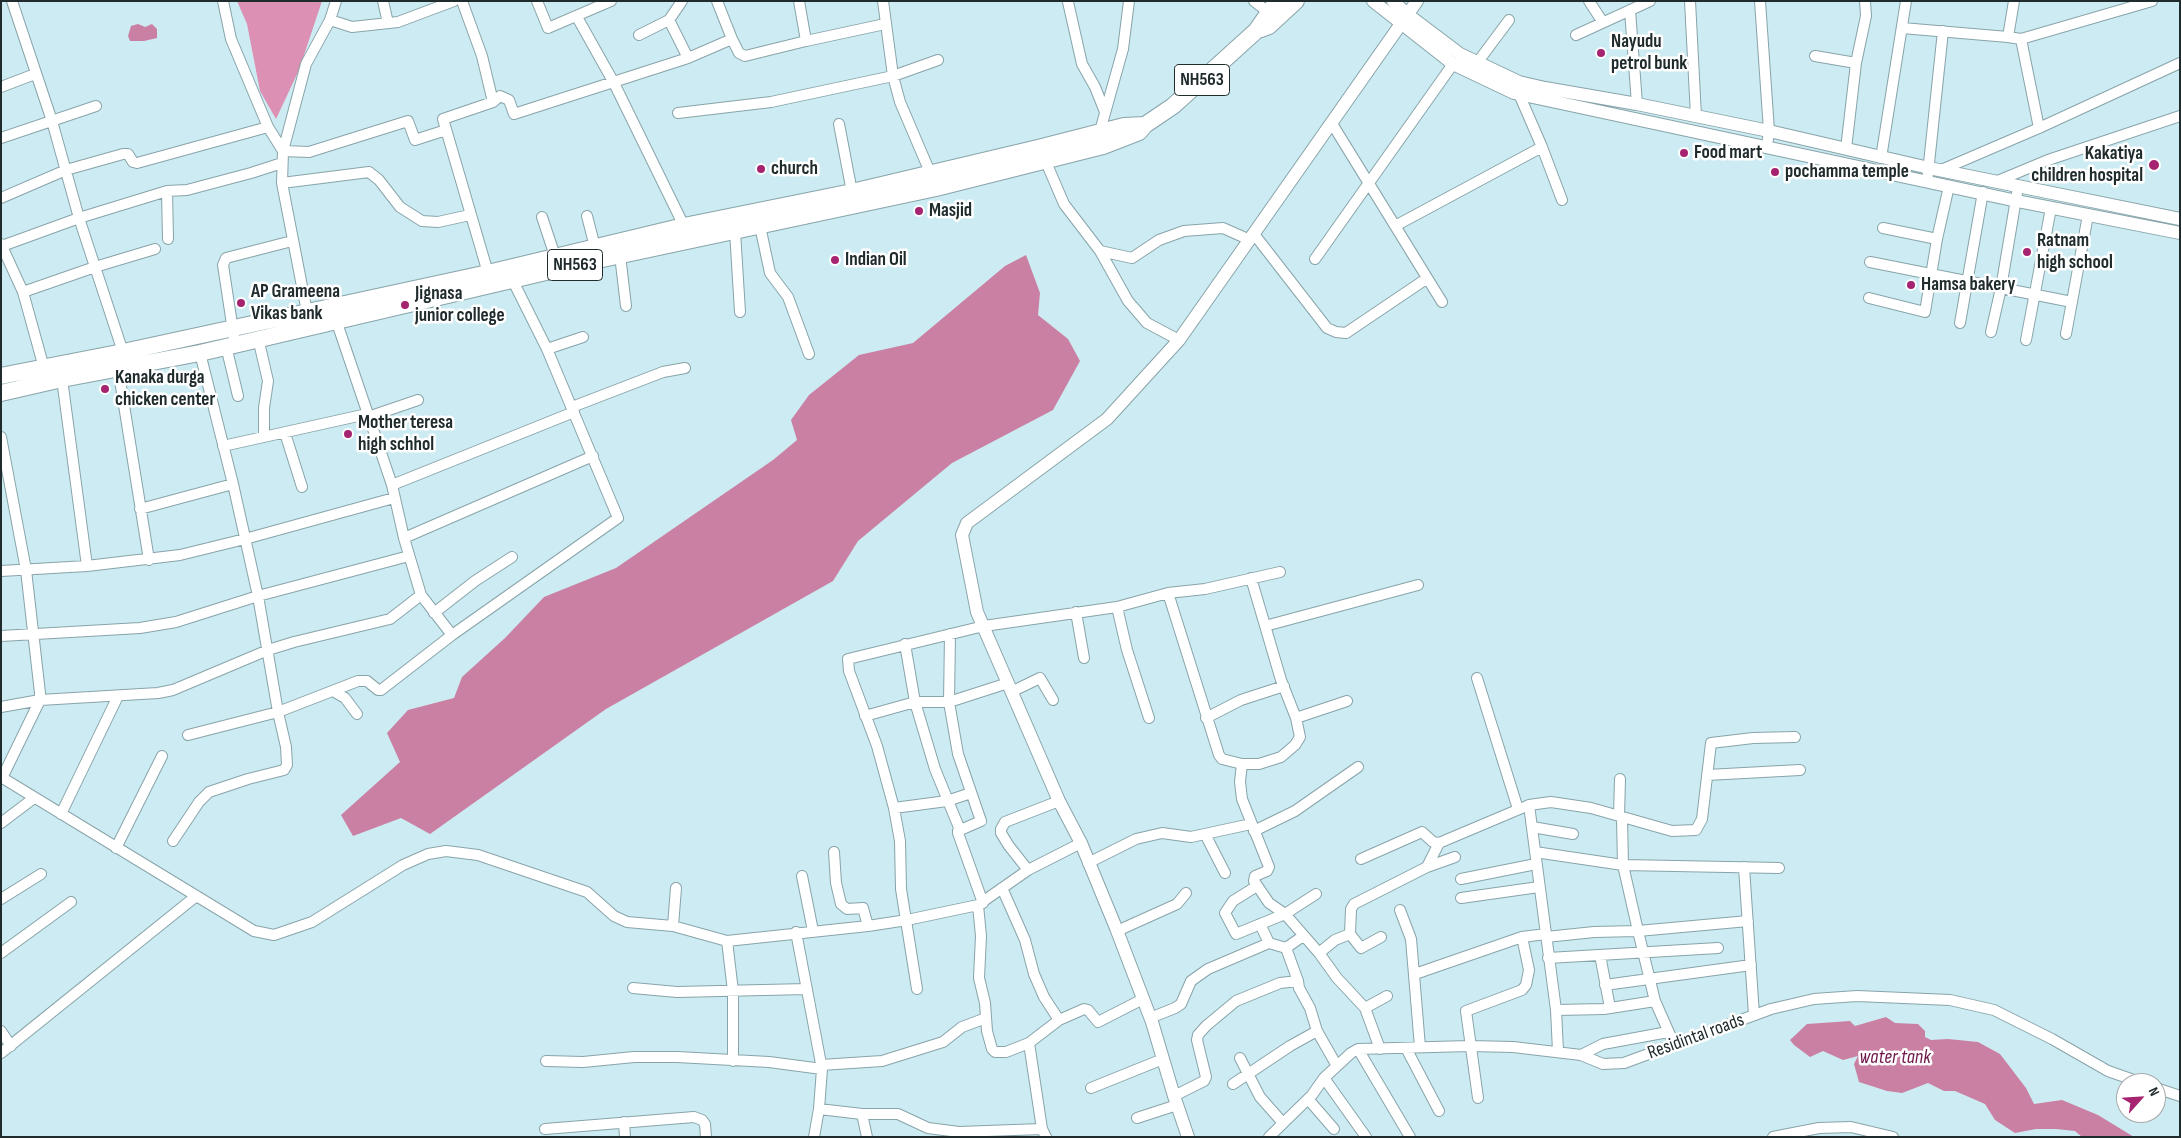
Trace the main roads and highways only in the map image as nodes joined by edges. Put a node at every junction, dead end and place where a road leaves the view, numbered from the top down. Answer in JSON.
{"nodes":[{"id":1,"x":1296,"y":1,"type":"edge"},
{"id":2,"x":1272,"y":5,"type":"edge"},
{"id":3,"x":1256,"y":31,"type":"junction"},
{"id":4,"x":1144,"y":125,"type":"junction"},
{"id":5,"x":933,"y":181,"type":"junction"},
{"id":6,"x":403,"y":298,"type":"junction"},
{"id":7,"x":231,"y":339,"type":"junction"},
{"id":8,"x":120,"y":360,"type":"junction"},
{"id":9,"x":1,"y":376,"type":"edge"},
{"id":10,"x":1,"y":393,"type":"edge"}],
"edges":[{"from":1,"to":3,"type":"highway","number":"NH563"},
{"from":2,"to":3,"type":"highway","number":"NH563"},
{"from":3,"to":4,"type":"highway","number":"NH563"},
{"from":4,"to":5,"type":"highway","number":"NH563"},
{"from":4,"to":5,"type":"highway","number":"NH563"},
{"from":5,"to":6,"type":"highway","number":"NH563"},
{"from":5,"to":6,"type":"highway","number":"NH563"},
{"from":6,"to":7,"type":"highway","number":"NH563"},
{"from":6,"to":7,"type":"highway","number":"NH563"},
{"from":7,"to":8,"type":"highway","number":"NH563"},
{"from":7,"to":8,"type":"highway","number":"NH563"},
{"from":8,"to":9,"type":"highway","number":"NH563"},
{"from":8,"to":10,"type":"highway","number":"NH563"}]}
